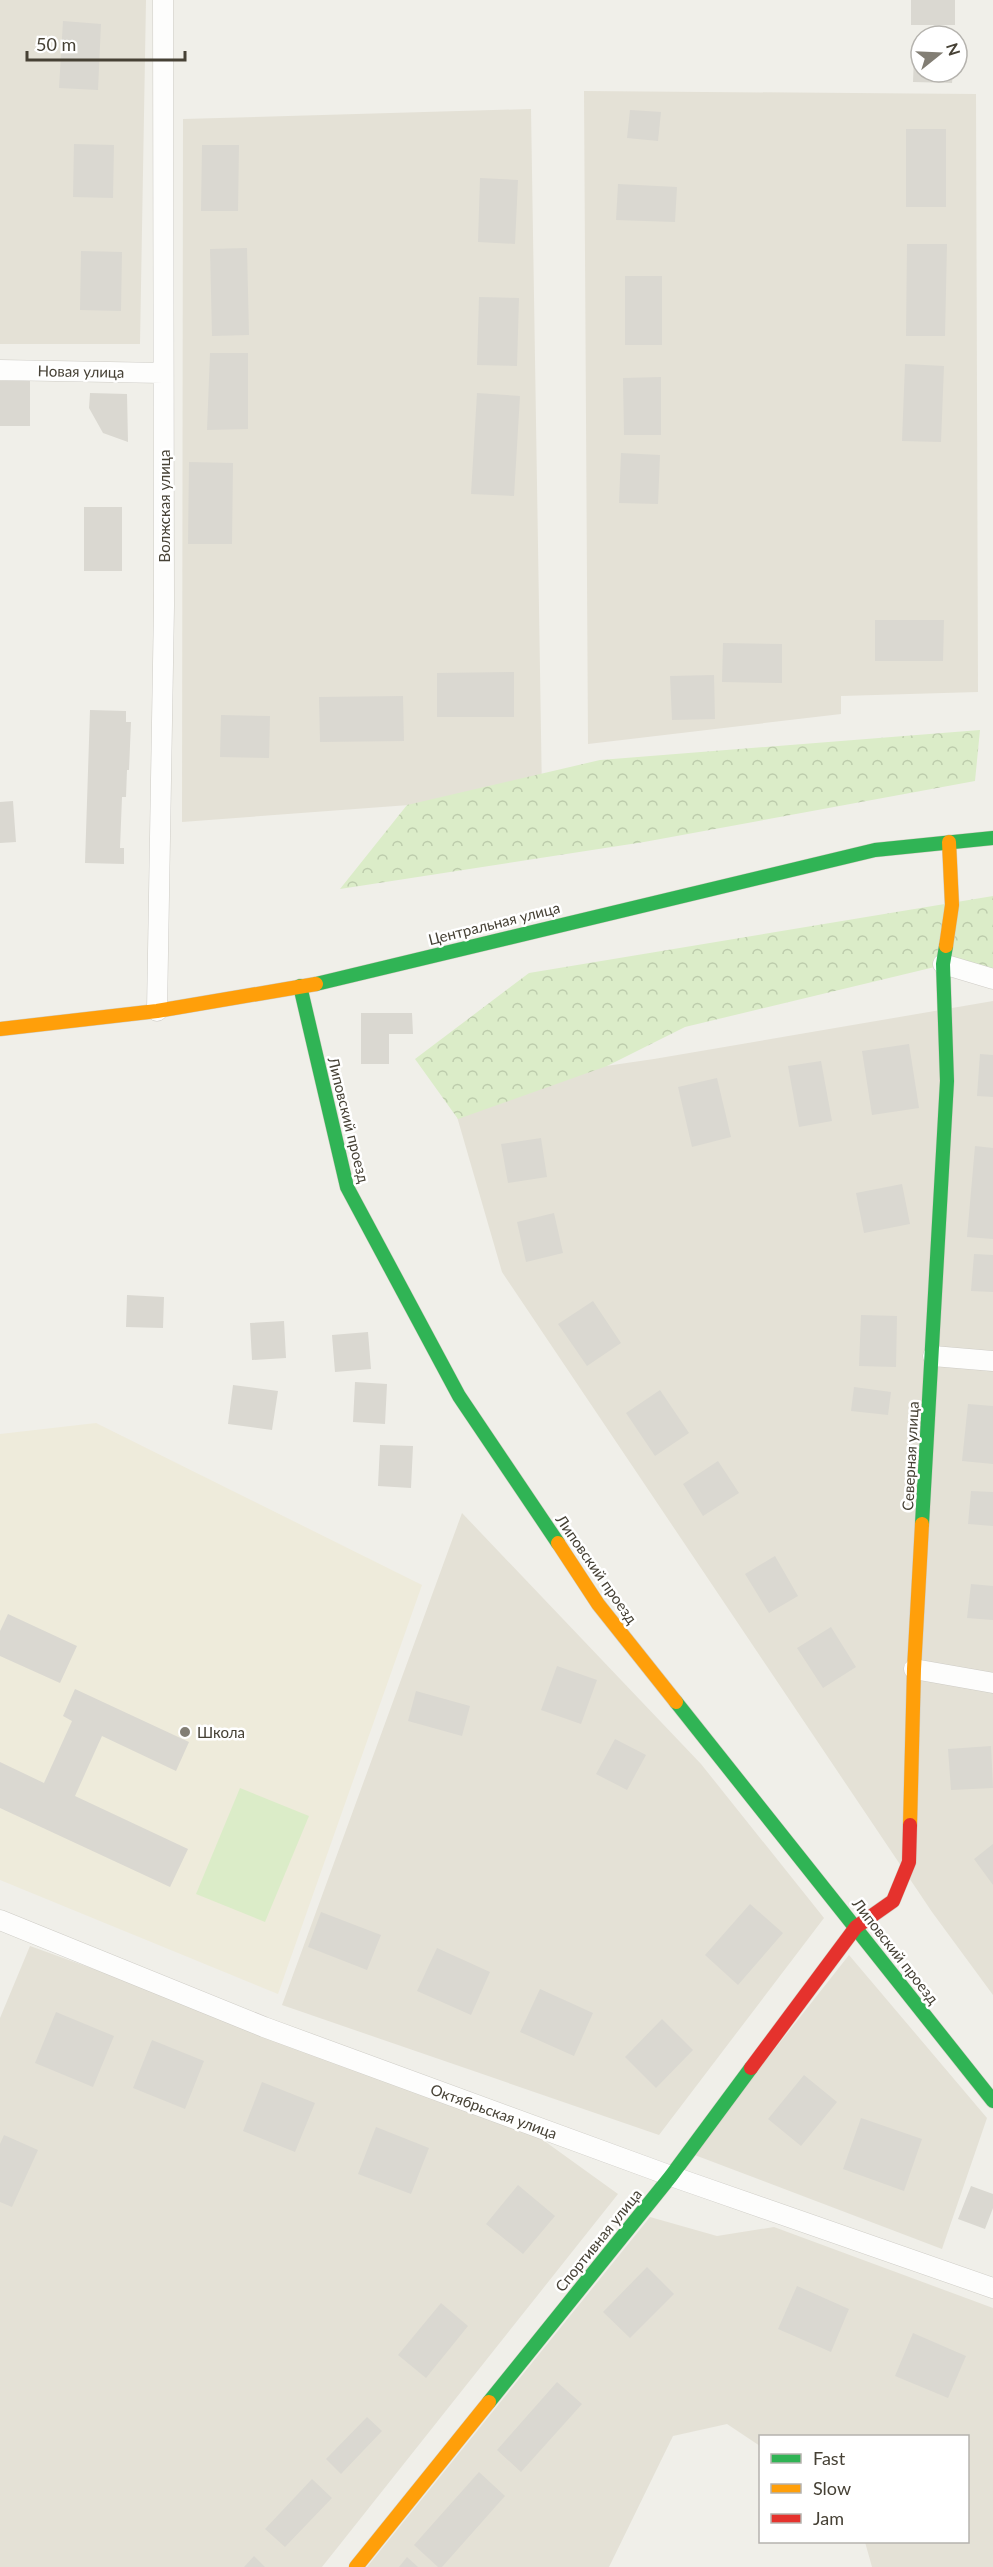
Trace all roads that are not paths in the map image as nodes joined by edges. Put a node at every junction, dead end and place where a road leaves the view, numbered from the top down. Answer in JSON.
{"nodes":[{"id":1,"x":163,"y":0,"type":"edge"},
{"id":2,"x":0,"y":370,"type":"edge"},
{"id":3,"x":163,"y":373,"type":"junction"},
{"id":4,"x":993,"y":838,"type":"edge"},
{"id":5,"x":949,"y":842,"type":"junction"},
{"id":6,"x":943,"y":964,"type":"junction"},
{"id":7,"x":993,"y":979,"type":"edge"},
{"id":8,"x":300,"y":986,"type":"junction"},
{"id":9,"x":157,"y":1011,"type":"junction"},
{"id":10,"x":0,"y":1029,"type":"edge"},
{"id":11,"x":933,"y":1356,"type":"junction"},
{"id":12,"x":993,"y":1361,"type":"edge"},
{"id":13,"x":914,"y":1669,"type":"junction"},
{"id":14,"x":993,"y":1683,"type":"edge"},
{"id":15,"x":0,"y":1920,"type":"edge"},
{"id":16,"x":856,"y":1927,"type":"junction"},
{"id":17,"x":993,"y":2101,"type":"edge"},
{"id":18,"x":671,"y":2176,"type":"junction"},
{"id":19,"x":993,"y":2288,"type":"edge"},
{"id":20,"x":356,"y":2567,"type":"edge"}],
"edges":[{"from":1,"to":3,"type":"street","name":"Волжская улица"},
{"from":2,"to":3,"type":"street","name":"Новая улица"},
{"from":3,"to":9,"type":"street","name":"Волжская улица"},
{"from":4,"to":5,"type":"street","name":"Центральная улица"},
{"from":5,"to":6,"type":"street","name":"Северная улица"},
{"from":5,"to":8,"type":"street","name":"Центральная улица"},
{"from":6,"to":7,"type":"street"},
{"from":6,"to":11,"type":"street","name":"Северная улица"},
{"from":8,"to":9,"type":"street","name":"Центральная улица"},
{"from":8,"to":16,"type":"street","name":"Липовский проезд"},
{"from":9,"to":10,"type":"street","name":"Центральная улица"},
{"from":11,"to":12,"type":"street"},
{"from":11,"to":13,"type":"street","name":"Северная улица"},
{"from":13,"to":14,"type":"street"},
{"from":13,"to":16,"type":"street","name":"Северная улица"},
{"from":15,"to":18,"type":"street","name":"Октябрьская улица"},
{"from":16,"to":17,"type":"street","name":"Липовский проезд"},
{"from":16,"to":18,"type":"street","name":"Спортивная улица"},
{"from":18,"to":19,"type":"street","name":"Октябрьская улица"},
{"from":18,"to":20,"type":"street","name":"Спортивная улица"}]}
